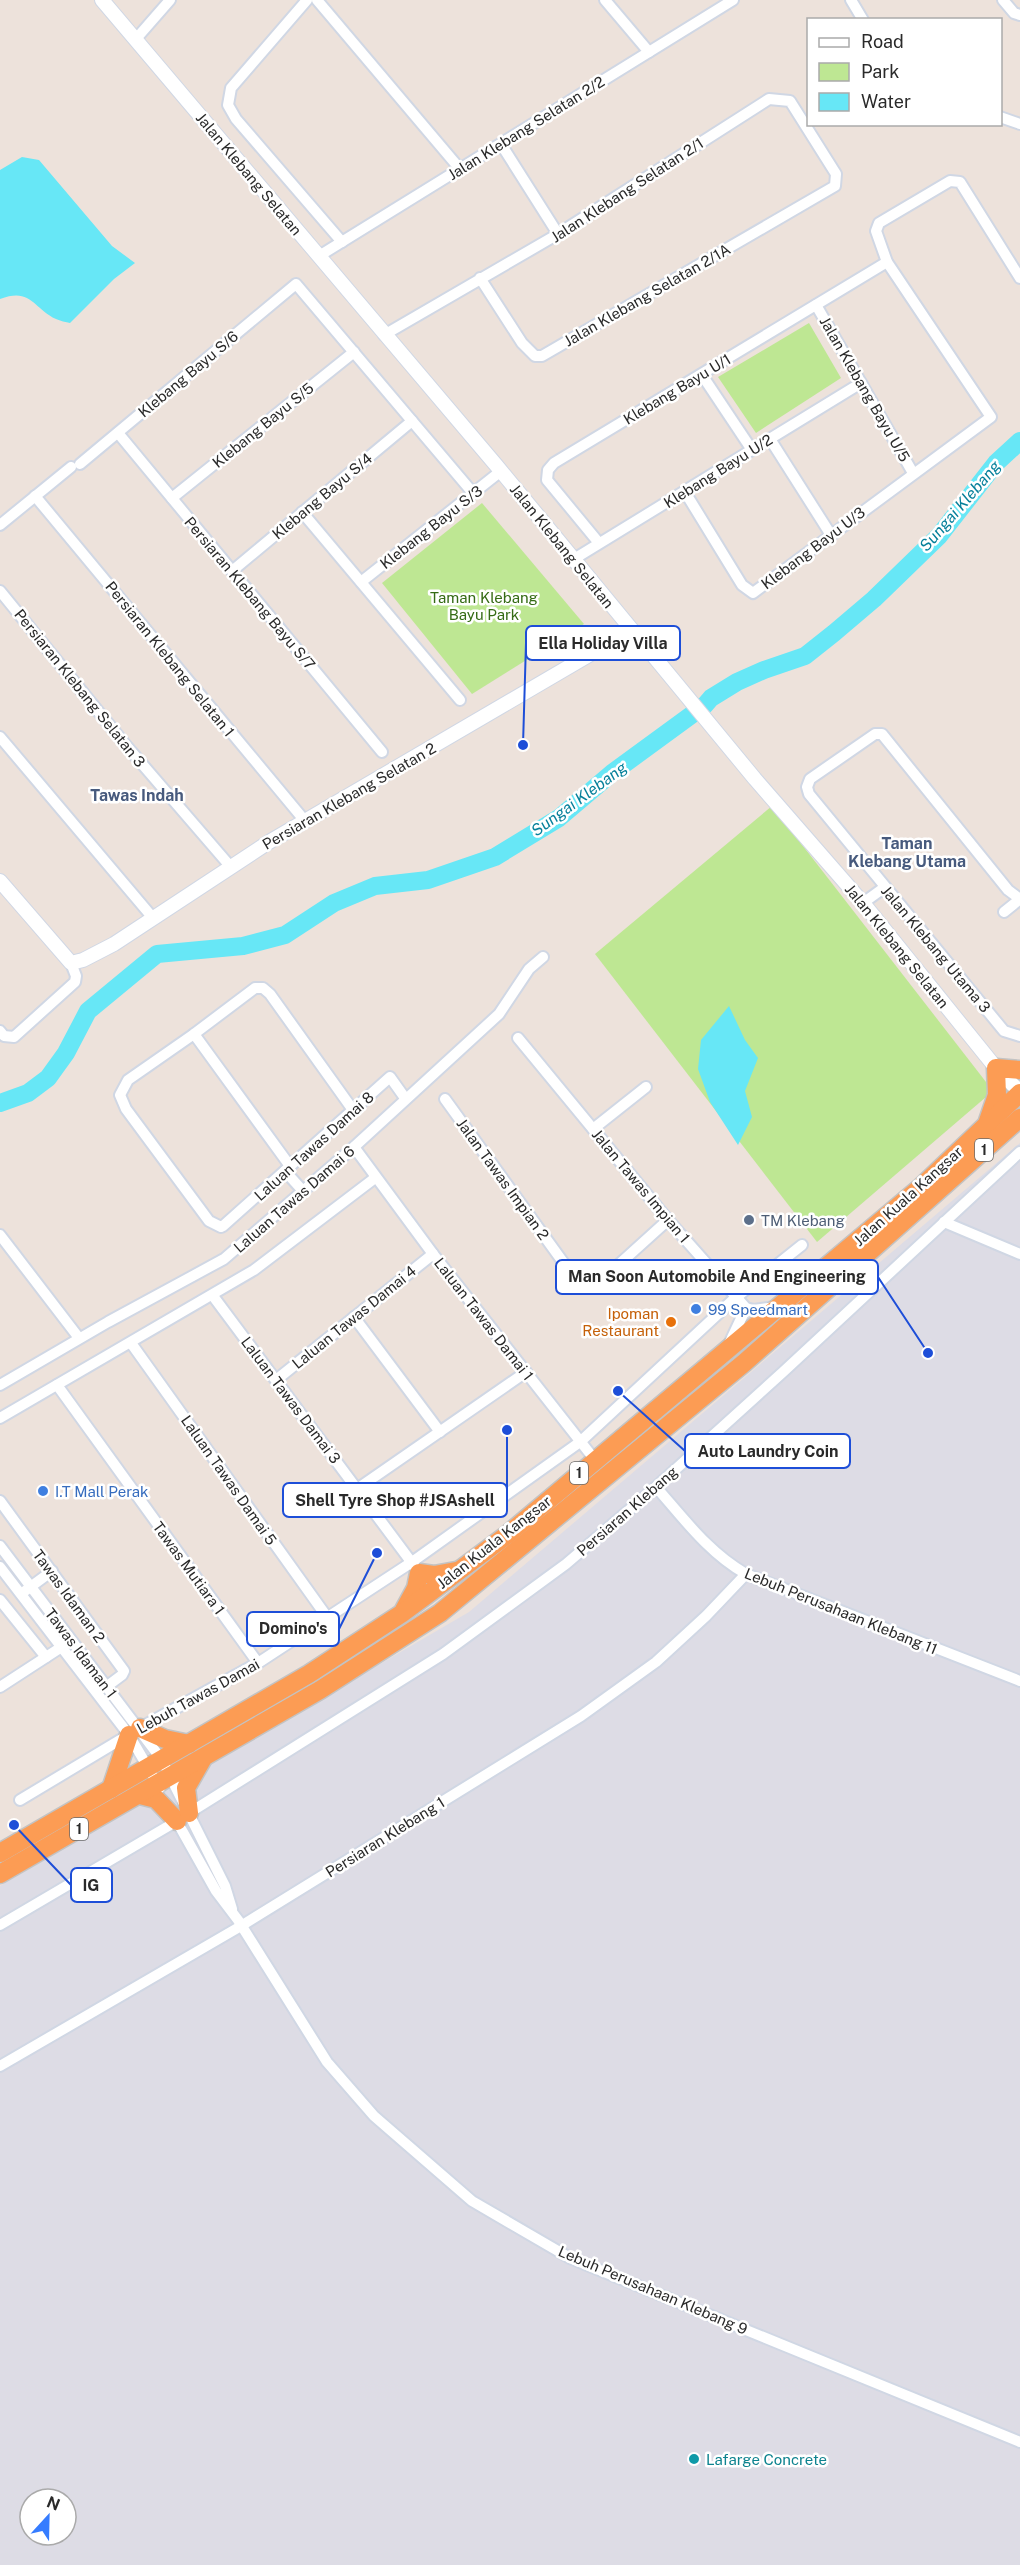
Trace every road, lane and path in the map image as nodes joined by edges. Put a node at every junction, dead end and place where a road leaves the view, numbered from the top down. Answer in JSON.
{"nodes":[{"id":1,"x":102,"y":0,"type":"edge"},
{"id":2,"x":170,"y":0,"type":"edge"},
{"id":3,"x":306,"y":0,"type":"edge"},
{"id":4,"x":317,"y":0,"type":"edge"},
{"id":5,"x":605,"y":0,"type":"edge"},
{"id":6,"x":733,"y":0,"type":"edge"},
{"id":7,"x":851,"y":0,"type":"edge"},
{"id":8,"x":1003,"y":0,"type":"edge"},
{"id":9,"x":1019,"y":0,"type":"edge"},
{"id":10,"x":1017,"y":14,"type":"edge"},
{"id":11,"x":862,"y":18,"type":"edge"},
{"id":12,"x":135,"y":40,"type":"junction"},
{"id":13,"x":649,"y":51,"type":"junction"},
{"id":14,"x":1002,"y":118,"type":"edge"},
{"id":15,"x":1020,"y":124,"type":"edge"},
{"id":16,"x":501,"y":144,"type":"junction"},
{"id":17,"x":460,"y":169,"type":"junction"},
{"id":18,"x":837,"y":180,"type":"joint"},
{"id":19,"x":558,"y":234,"type":"junction"},
{"id":20,"x":342,"y":242,"type":"junction"},
{"id":21,"x":319,"y":256,"type":"junction"},
{"id":22,"x":887,"y":262,"type":"junction"},
{"id":23,"x":480,"y":278,"type":"junction"},
{"id":24,"x":1020,"y":278,"type":"edge"},
{"id":25,"x":816,"y":305,"type":"junction"},
{"id":26,"x":384,"y":335,"type":"junction"},
{"id":27,"x":354,"y":352,"type":"junction"},
{"id":28,"x":702,"y":375,"type":"junction"},
{"id":29,"x":861,"y":383,"type":"junction"},
{"id":30,"x":412,"y":421,"type":"junction"},
{"id":31,"x":118,"y":433,"type":"junction"},
{"id":32,"x":770,"y":439,"type":"junction"},
{"id":33,"x":752,"y":450,"type":"junction"},
{"id":34,"x":501,"y":471,"type":"junction"},
{"id":35,"x":913,"y":473,"type":"junction"},
{"id":36,"x":684,"y":492,"type":"junction"},
{"id":37,"x":473,"y":493,"type":"junction"},
{"id":38,"x":35,"y":496,"type":"junction"},
{"id":39,"x":172,"y":498,"type":"junction"},
{"id":40,"x":302,"y":513,"type":"junction"},
{"id":41,"x":0,"y":525,"type":"edge"},
{"id":42,"x":831,"y":535,"type":"junction"},
{"id":43,"x":599,"y":543,"type":"junction"},
{"id":44,"x":574,"y":559,"type":"junction"},
{"id":45,"x":232,"y":571,"type":"junction"},
{"id":46,"x":361,"y":582,"type":"junction"},
{"id":47,"x":0,"y":591,"type":"edge"},
{"id":48,"x":630,"y":631,"type":"junction"},
{"id":49,"x":460,"y":700,"type":"dead end"},
{"id":50,"x":0,"y":736,"type":"edge"},
{"id":51,"x":382,"y":752,"type":"dead end"},
{"id":52,"x":305,"y":821,"type":"junction"},
{"id":53,"x":231,"y":866,"type":"junction"},
{"id":54,"x":0,"y":881,"type":"edge"},
{"id":55,"x":885,"y":887,"type":"junction"},
{"id":56,"x":1019,"y":899,"type":"edge"},
{"id":57,"x":863,"y":903,"type":"junction"},
{"id":58,"x":1004,"y":912,"type":"dead end"},
{"id":59,"x":153,"y":918,"type":"junction"},
{"id":60,"x":543,"y":957,"type":"dead end"},
{"id":61,"x":71,"y":963,"type":"junction"},
{"id":62,"x":0,"y":1031,"type":"edge"},
{"id":63,"x":194,"y":1034,"type":"junction"},
{"id":64,"x":1020,"y":1036,"type":"edge"},
{"id":65,"x":518,"y":1038,"type":"dead end"},
{"id":66,"x":996,"y":1068,"type":"junction"},
{"id":67,"x":1020,"y":1070,"type":"edge"},
{"id":68,"x":646,"y":1087,"type":"dead end"},
{"id":69,"x":1020,"y":1093,"type":"edge"},
{"id":70,"x":405,"y":1098,"type":"junction"},
{"id":71,"x":444,"y":1099,"type":"dead end"},
{"id":72,"x":1020,"y":1103,"type":"edge"},
{"id":73,"x":353,"y":1110,"type":"junction"},
{"id":74,"x":1020,"y":1118,"type":"edge"},
{"id":75,"x":986,"y":1125,"type":"junction"},
{"id":76,"x":593,"y":1129,"type":"junction"},
{"id":77,"x":354,"y":1148,"type":"junction"},
{"id":78,"x":1020,"y":1152,"type":"edge"},
{"id":79,"x":288,"y":1169,"type":"junction"},
{"id":80,"x":375,"y":1178,"type":"junction"},
{"id":81,"x":948,"y":1182,"type":"junction"},
{"id":82,"x":303,"y":1191,"type":"junction"},
{"id":83,"x":668,"y":1220,"type":"junction"},
{"id":84,"x":944,"y":1222,"type":"junction"},
{"id":85,"x":0,"y":1235,"type":"edge"},
{"id":86,"x":802,"y":1245,"type":"dead end"},
{"id":87,"x":433,"y":1254,"type":"junction"},
{"id":88,"x":1020,"y":1254,"type":"edge"},
{"id":89,"x":213,"y":1296,"type":"junction"},
{"id":90,"x":737,"y":1297,"type":"junction"},
{"id":91,"x":778,"y":1306,"type":"junction"},
{"id":92,"x":746,"y":1308,"type":"junction"},
{"id":93,"x":354,"y":1317,"type":"junction"},
{"id":94,"x":80,"y":1338,"type":"junction"},
{"id":95,"x":131,"y":1343,"type":"junction"},
{"id":96,"x":725,"y":1350,"type":"junction"},
{"id":97,"x":525,"y":1372,"type":"junction"},
{"id":98,"x":276,"y":1380,"type":"junction"},
{"id":99,"x":0,"y":1385,"type":"edge"},
{"id":100,"x":57,"y":1386,"type":"junction"},
{"id":101,"x":0,"y":1418,"type":"edge"},
{"id":102,"x":440,"y":1432,"type":"junction"},
{"id":103,"x":580,"y":1442,"type":"junction"},
{"id":104,"x":595,"y":1460,"type":"junction"},
{"id":105,"x":656,"y":1487,"type":"junction"},
{"id":106,"x":357,"y":1489,"type":"junction"},
{"id":107,"x":0,"y":1501,"type":"edge"},
{"id":108,"x":0,"y":1546,"type":"edge"},
{"id":109,"x":0,"y":1567,"type":"edge"},
{"id":110,"x":415,"y":1568,"type":"junction"},
{"id":111,"x":463,"y":1569,"type":"junction"},
{"id":112,"x":52,"y":1571,"type":"junction"},
{"id":113,"x":746,"y":1574,"type":"junction"},
{"id":114,"x":477,"y":1584,"type":"junction"},
{"id":115,"x":31,"y":1587,"type":"junction"},
{"id":116,"x":431,"y":1592,"type":"junction"},
{"id":117,"x":20,"y":1594,"type":"junction"},
{"id":118,"x":0,"y":1600,"type":"edge"},
{"id":119,"x":401,"y":1614,"type":"junction"},
{"id":120,"x":327,"y":1617,"type":"junction"},
{"id":121,"x":414,"y":1630,"type":"junction"},
{"id":122,"x":60,"y":1648,"type":"junction"},
{"id":123,"x":46,"y":1658,"type":"junction"},
{"id":124,"x":258,"y":1663,"type":"junction"},
{"id":125,"x":1020,"y":1681,"type":"edge"},
{"id":126,"x":0,"y":1687,"type":"edge"},
{"id":127,"x":106,"y":1687,"type":"junction"},
{"id":128,"x":134,"y":1731,"type":"junction"},
{"id":129,"x":189,"y":1743,"type":"junction"},
{"id":130,"x":202,"y":1759,"type":"junction"},
{"id":131,"x":155,"y":1764,"type":"junction"},
{"id":132,"x":165,"y":1781,"type":"junction"},
{"id":133,"x":111,"y":1789,"type":"junction"},
{"id":134,"x":140,"y":1795,"type":"junction"},
{"id":135,"x":20,"y":1800,"type":"dead end"},
{"id":136,"x":183,"y":1817,"type":"junction"},
{"id":137,"x":0,"y":1853,"type":"edge"},
{"id":138,"x":0,"y":1874,"type":"edge"},
{"id":139,"x":0,"y":1925,"type":"edge"},
{"id":140,"x":241,"y":1926,"type":"junction"},
{"id":141,"x":0,"y":2066,"type":"edge"},
{"id":142,"x":1020,"y":2442,"type":"edge"}],
"edges":[{"from":1,"to":12,"type":"street","name":"Jalan Klebang Selatan"},
{"from":2,"to":12,"type":"street"},
{"from":3,"to":20,"type":"street"},
{"from":4,"to":17,"type":"street"},
{"from":5,"to":13,"type":"street"},
{"from":6,"to":13,"type":"street","name":"Jalan Klebang Selatan 2/2"},
{"from":7,"to":11,"type":"street"},
{"from":8,"to":10,"type":"street"},
{"from":9,"to":10,"type":"street"},
{"from":12,"to":21,"type":"street","name":"Jalan Klebang Selatan"},
{"from":13,"to":16,"type":"street","name":"Jalan Klebang Selatan 2/2"},
{"from":14,"to":15,"type":"street"},
{"from":16,"to":17,"type":"street","name":"Jalan Klebang Selatan 2/2"},
{"from":16,"to":19,"type":"street"},
{"from":17,"to":20,"type":"street","name":"Jalan Klebang Selatan 2/2"},
{"from":18,"to":19,"type":"street","name":"Jalan Klebang Selatan 2/1"},
{"from":18,"to":23,"type":"street","name":"Jalan Klebang Selatan 2/1A"},
{"from":19,"to":23,"type":"street","name":"Jalan Klebang Selatan 2/1"},
{"from":20,"to":21,"type":"street","name":"Jalan Klebang Selatan 2/2"},
{"from":21,"to":26,"type":"street","name":"Jalan Klebang Selatan"},
{"from":22,"to":24,"type":"street"},
{"from":22,"to":25,"type":"street","name":"Klebang Bayu U/1"},
{"from":22,"to":35,"type":"street"},
{"from":23,"to":26,"type":"street","name":"Jalan Klebang Selatan 2/1"},
{"from":25,"to":28,"type":"street","name":"Klebang Bayu U/1"},
{"from":25,"to":29,"type":"street","name":"Jalan Klebang Bayu U/5"},
{"from":26,"to":34,"type":"street","name":"Jalan Klebang Selatan"},
{"from":27,"to":30,"type":"street"},
{"from":27,"to":31,"type":"street","name":"Klebang Bayu S/6"},
{"from":27,"to":39,"type":"street","name":"Klebang Bayu S/5"},
{"from":28,"to":33,"type":"street"},
{"from":28,"to":43,"type":"street","name":"Klebang Bayu U/1"},
{"from":29,"to":32,"type":"street","name":"Klebang Bayu U/2"},
{"from":29,"to":35,"type":"street","name":"Jalan Klebang Bayu U/5"},
{"from":30,"to":37,"type":"street"},
{"from":30,"to":40,"type":"street","name":"Klebang Bayu S/4"},
{"from":31,"to":38,"type":"street","name":"Klebang Bayu S/6"},
{"from":31,"to":39,"type":"street","name":"Persiaran Klebang Bayu S/7"},
{"from":32,"to":33,"type":"street","name":"Klebang Bayu U/2"},
{"from":32,"to":42,"type":"street"},
{"from":33,"to":36,"type":"street","name":"Klebang Bayu U/2"},
{"from":34,"to":37,"type":"street","name":"Klebang Bayu S/3"},
{"from":34,"to":44,"type":"street","name":"Jalan Klebang Selatan"},
{"from":35,"to":42,"type":"street","name":"Klebang Bayu U/3"},
{"from":36,"to":42,"type":"street","name":"Klebang Bayu U/3"},
{"from":36,"to":43,"type":"street","name":"Klebang Bayu U/2"},
{"from":37,"to":46,"type":"street","name":"Klebang Bayu S/3"},
{"from":38,"to":41,"type":"street","name":"Klebang Bayu S/6"},
{"from":38,"to":52,"type":"street","name":"Persiaran Klebang Selatan 1"},
{"from":39,"to":45,"type":"street","name":"Persiaran Klebang Bayu S/7"},
{"from":40,"to":45,"type":"street","name":"Klebang Bayu S/4"},
{"from":40,"to":46,"type":"street"},
{"from":43,"to":44,"type":"street","name":"Klebang Bayu U/2"},
{"from":44,"to":48,"type":"street","name":"Jalan Klebang Selatan"},
{"from":45,"to":51,"type":"street","name":"Persiaran Klebang Bayu S/7"},
{"from":46,"to":49,"type":"street"},
{"from":47,"to":53,"type":"street","name":"Persiaran Klebang Selatan 3"},
{"from":48,"to":52,"type":"street","name":"Persiaran Klebang Selatan 2"},
{"from":48,"to":57,"type":"street","name":"Jalan Klebang Selatan"},
{"from":50,"to":59,"type":"street"},
{"from":52,"to":53,"type":"street","name":"Persiaran Klebang Selatan 2"},
{"from":53,"to":59,"type":"street","name":"Persiaran Klebang Selatan 2"},
{"from":54,"to":61,"type":"street"},
{"from":55,"to":56,"type":"street","name":"Jalan Klebang Utama 3"},
{"from":55,"to":57,"type":"street"},
{"from":55,"to":64,"type":"street","name":"Jalan Klebang Utama 3"},
{"from":56,"to":58,"type":"street"},
{"from":57,"to":66,"type":"street","name":"Jalan Klebang Selatan"},
{"from":59,"to":61,"type":"street","name":"Persiaran Klebang Selatan 2"},
{"from":60,"to":70,"type":"street","name":"Laluan Tawas Damai 6"},
{"from":61,"to":62,"type":"street"},
{"from":63,"to":73,"type":"street"},
{"from":63,"to":79,"type":"street"},
{"from":63,"to":79,"type":"street","name":"Laluan Tawas Damai 8"},
{"from":65,"to":76,"type":"street","name":"Jalan Tawas Impian 1"},
{"from":66,"to":67,"type":"highway"},
{"from":66,"to":69,"type":"street","name":"Jalan Klebang Selatan"},
{"from":66,"to":75,"type":"highway"},
{"from":68,"to":76,"type":"street"},
{"from":69,"to":75,"type":"highway","name":"Jalan Kuala Kangsar","number":"1"},
{"from":70,"to":73,"type":"street","name":"Laluan Tawas Damai 8"},
{"from":70,"to":77,"type":"street","name":"Laluan Tawas Damai 6"},
{"from":71,"to":83,"type":"street","name":"Jalan Tawas Impian 2"},
{"from":72,"to":81,"type":"highway"},
{"from":73,"to":79,"type":"street","name":"Laluan Tawas Damai 8"},
{"from":74,"to":81,"type":"highway","name":"Jalan Kuala Kangsar","number":"1"},
{"from":75,"to":91,"type":"highway","name":"Jalan Kuala Kangsar","number":"1"},
{"from":76,"to":83,"type":"street","name":"Jalan Tawas Impian 1"},
{"from":77,"to":80,"type":"street","name":"Laluan Tawas Damai 1"},
{"from":77,"to":82,"type":"street","name":"Laluan Tawas Damai 6"},
{"from":78,"to":84,"type":"street","name":"Persiaran Klebang"},
{"from":79,"to":82,"type":"street"},
{"from":80,"to":87,"type":"street","name":"Laluan Tawas Damai 1"},
{"from":80,"to":89,"type":"street","name":"Laluan Tawas Damai 6"},
{"from":81,"to":114,"type":"highway","name":"Jalan Kuala Kangsar","number":"1"},
{"from":82,"to":94,"type":"street","name":"Laluan Tawas Damai 6"},
{"from":83,"to":90,"type":"street","name":"Jalan Tawas Impian 1"},
{"from":84,"to":88,"type":"street"},
{"from":84,"to":105,"type":"street","name":"Persiaran Klebang"},
{"from":85,"to":94,"type":"street"},
{"from":86,"to":90,"type":"street","name":"Lebuh Tawas Damai"},
{"from":87,"to":93,"type":"street","name":"Laluan Tawas Damai 4"},
{"from":87,"to":97,"type":"street","name":"Laluan Tawas Damai 1"},
{"from":89,"to":95,"type":"street","name":"Laluan Tawas Damai 6"},
{"from":89,"to":98,"type":"street","name":"Laluan Tawas Damai 3"},
{"from":90,"to":92,"type":"street","name":"Jalan Tawas Impian 1"},
{"from":90,"to":103,"type":"street","name":"Lebuh Tawas Damai"},
{"from":91,"to":92,"type":"street"},
{"from":91,"to":96,"type":"highway","name":"Jalan Kuala Kangsar","number":"1"},
{"from":92,"to":96,"type":"street"},
{"from":93,"to":98,"type":"street","name":"Laluan Tawas Damai 4"},
{"from":93,"to":102,"type":"street"},
{"from":94,"to":99,"type":"street","name":"Laluan Tawas Damai 6"},
{"from":95,"to":100,"type":"street","name":"Laluan Tawas Damai 6"},
{"from":95,"to":120,"type":"street","name":"Laluan Tawas Damai 5"},
{"from":96,"to":104,"type":"highway","name":"Jalan Kuala Kangsar","number":"1"},
{"from":97,"to":102,"type":"street"},
{"from":97,"to":103,"type":"street","name":"Laluan Tawas Damai 1"},
{"from":98,"to":106,"type":"street","name":"Laluan Tawas Damai 3"},
{"from":100,"to":101,"type":"street","name":"Laluan Tawas Damai 6"},
{"from":100,"to":124,"type":"street","name":"Tawas Mutiara 1"},
{"from":102,"to":106,"type":"street"},
{"from":103,"to":104,"type":"street","name":"Laluan Tawas Damai 1"},
{"from":103,"to":110,"type":"street","name":"Lebuh Tawas Damai"},
{"from":104,"to":111,"type":"highway","name":"Jalan Kuala Kangsar","number":"1"},
{"from":105,"to":113,"type":"street","name":"Lebuh Perusahaan Klebang 11"},
{"from":105,"to":136,"type":"street","name":"Persiaran Klebang"},
{"from":106,"to":110,"type":"street","name":"Laluan Tawas Damai 3"},
{"from":107,"to":112,"type":"street","name":"Tawas Idaman 2"},
{"from":108,"to":115,"type":"street","name":"Tawas Idaman 1"},
{"from":109,"to":117,"type":"street","name":"Tawas Idaman 1"},
{"from":110,"to":111,"type":"highway"},
{"from":110,"to":116,"type":"street","name":"Laluan Tawas Damai 3"},
{"from":110,"to":119,"type":"highway"},
{"from":110,"to":120,"type":"street","name":"Lebuh Tawas Damai"},
{"from":111,"to":116,"type":"highway","name":"Jalan Kuala Kangsar","number":"1"},
{"from":112,"to":115,"type":"street"},
{"from":112,"to":127,"type":"street","name":"Tawas Idaman 2"},
{"from":113,"to":125,"type":"street","name":"Lebuh Perusahaan Klebang 11"},
{"from":113,"to":140,"type":"street","name":"Persiaran Klebang 1"},
{"from":114,"to":116,"type":"highway"},
{"from":114,"to":121,"type":"highway","name":"Jalan Kuala Kangsar","number":"1"},
{"from":115,"to":117,"type":"street"},
{"from":115,"to":127,"type":"street","name":"Tawas Idaman 1"},
{"from":116,"to":119,"type":"highway","name":"Jalan Kuala Kangsar","number":"1"},
{"from":116,"to":121,"type":"highway"},
{"from":117,"to":122,"type":"street","name":"Tawas Idaman 1"},
{"from":118,"to":123,"type":"street"},
{"from":119,"to":129,"type":"highway","name":"Jalan Kuala Kangsar","number":"1"},
{"from":120,"to":124,"type":"street","name":"Lebuh Tawas Damai"},
{"from":121,"to":130,"type":"highway","name":"Jalan Kuala Kangsar","number":"1"},
{"from":122,"to":123,"type":"street"},
{"from":122,"to":128,"type":"street","name":"Tawas Idaman 1"},
{"from":123,"to":126,"type":"street"},
{"from":124,"to":128,"type":"street","name":"Lebuh Tawas Damai"},
{"from":127,"to":128,"type":"street","name":"Tawas Idaman 1"},
{"from":128,"to":129,"type":"highway"},
{"from":128,"to":131,"type":"street","name":"Tawas Idaman 1"},
{"from":128,"to":131,"type":"street","name":"Tawas Idaman 1"},
{"from":128,"to":133,"type":"highway"},
{"from":128,"to":135,"type":"street","name":"Lebuh Tawas Damai"},
{"from":129,"to":131,"type":"highway","name":"Jalan Kuala Kangsar","number":"1"},
{"from":130,"to":132,"type":"highway","name":"Jalan Kuala Kangsar","number":"1"},
{"from":130,"to":136,"type":"highway"},
{"from":131,"to":132,"type":"street"},
{"from":131,"to":132,"type":"street"},
{"from":131,"to":133,"type":"highway","name":"Jalan Kuala Kangsar","number":"1"},
{"from":132,"to":134,"type":"highway","name":"Jalan Kuala Kangsar","number":"1"},
{"from":132,"to":136,"type":"street","name":"Lebuh Perusahaan Klebang 9"},
{"from":132,"to":136,"type":"street","name":"Lebuh Perusahaan Klebang 9"},
{"from":133,"to":137,"type":"highway","name":"Jalan Kuala Kangsar","number":"1"},
{"from":134,"to":136,"type":"highway"},
{"from":134,"to":138,"type":"highway","name":"Jalan Kuala Kangsar","number":"1"},
{"from":136,"to":139,"type":"street","name":"Persiaran Klebang"},
{"from":136,"to":140,"type":"street","name":"Lebuh Perusahaan Klebang 9"},
{"from":140,"to":141,"type":"street","name":"Persiaran Klebang 1"},
{"from":140,"to":142,"type":"street","name":"Lebuh Perusahaan Klebang 9"}]}
